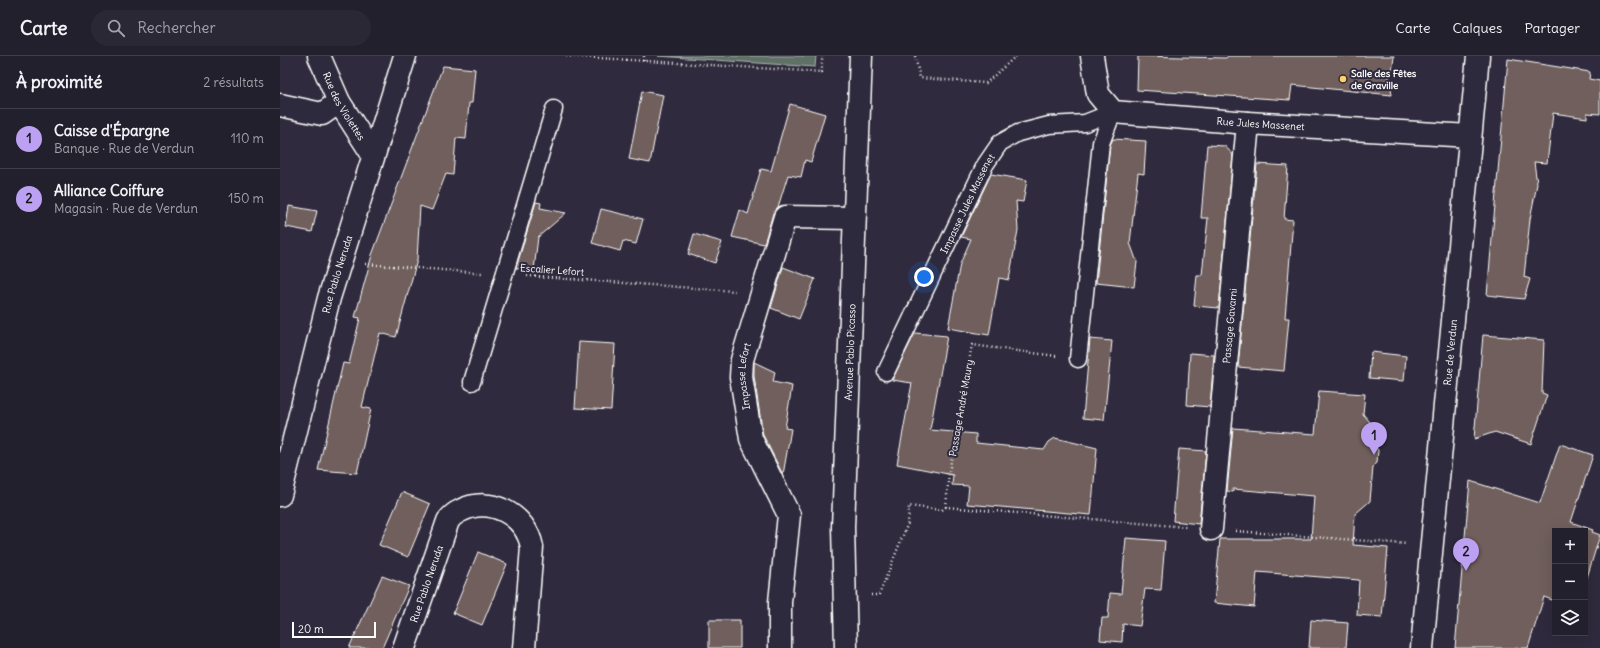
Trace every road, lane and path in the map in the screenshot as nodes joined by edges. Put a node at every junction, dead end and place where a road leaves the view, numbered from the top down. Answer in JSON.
{"nodes":[{"id":1,"x":319,"y":56,"type":"edge"},
{"id":2,"x":405,"y":56,"type":"edge"},
{"id":3,"x":566,"y":56,"type":"edge"},
{"id":4,"x":644,"y":56,"type":"edge"},
{"id":5,"x":822,"y":56,"type":"edge"},
{"id":6,"x":861,"y":56,"type":"edge"},
{"id":7,"x":915,"y":56,"type":"edge"},
{"id":8,"x":1016,"y":56,"type":"edge"},
{"id":9,"x":1092,"y":56,"type":"edge"},
{"id":10,"x":1478,"y":56,"type":"edge"},
{"id":11,"x":644,"y":61,"type":"junction"},
{"id":12,"x":339,"y":102,"type":"junction"},
{"id":13,"x":280,"y":105,"type":"edge"},
{"id":14,"x":554,"y":109,"type":"dead end"},
{"id":15,"x":1113,"y":112,"type":"junction"},
{"id":16,"x":1248,"y":123,"type":"junction"},
{"id":17,"x":1470,"y":136,"type":"junction"},
{"id":18,"x":373,"y":155,"type":"junction"},
{"id":19,"x":854,"y":218,"type":"junction"},
{"id":20,"x":340,"y":262,"type":"junction"},
{"id":21,"x":505,"y":274,"type":"junction"},
{"id":22,"x":762,"y":293,"type":"junction"},
{"id":23,"x":1078,"y":359,"type":"joint"},
{"id":24,"x":886,"y":372,"type":"dead end"},
{"id":25,"x":472,"y":382,"type":"dead end"},
{"id":26,"x":280,"y":495,"type":"edge"},
{"id":27,"x":946,"y":507,"type":"junction"},
{"id":28,"x":1074,"y":519,"type":"dead end"},
{"id":29,"x":1211,"y":529,"type":"dead end"},
{"id":30,"x":1361,"y":541,"type":"dead end"},
{"id":31,"x":1388,"y":543,"type":"dead end"},
{"id":32,"x":881,"y":590,"type":"dead end"},
{"id":33,"x":521,"y":642,"type":"edge"},
{"id":34,"x":404,"y":648,"type":"edge"},
{"id":35,"x":780,"y":648,"type":"edge"},
{"id":36,"x":846,"y":648,"type":"edge"},
{"id":37,"x":1422,"y":648,"type":"edge"}],
"edges":[{"from":1,"to":12,"type":"street","name":"Rue des Violettes"},
{"from":2,"to":18,"type":"street","name":"Rue Pablo Neruda"},
{"from":3,"to":11,"type":"path"},
{"from":4,"to":11,"type":"path"},
{"from":5,"to":11,"type":"path"},
{"from":6,"to":19,"type":"street","name":"Avenue Pablo Picasso"},
{"from":7,"to":8,"type":"path"},
{"from":9,"to":15,"type":"street"},
{"from":10,"to":17,"type":"street","name":"Rue de Verdun"},
{"from":12,"to":13,"type":"street"},
{"from":12,"to":18,"type":"street","name":"Rue des Violettes"},
{"from":14,"to":21,"type":"lane"},
{"from":15,"to":16,"type":"street","name":"Rue Jules Massenet"},
{"from":15,"to":23,"type":"lane"},
{"from":15,"to":24,"type":"lane","name":"Impasse Jules Massenet"},
{"from":16,"to":17,"type":"street","name":"Rue Jules Massenet"},
{"from":16,"to":29,"type":"street","name":"Passage Gavarni"},
{"from":17,"to":37,"type":"street","name":"Rue de Verdun"},
{"from":18,"to":20,"type":"street","name":"Rue Pablo Neruda"},
{"from":19,"to":22,"type":"street","name":"Impasse Lefort"},
{"from":19,"to":36,"type":"street","name":"Avenue Pablo Picasso"},
{"from":20,"to":21,"type":"path","name":"Escalier Lefort"},
{"from":20,"to":26,"type":"street","name":"Rue Pablo Neruda"},
{"from":21,"to":22,"type":"path","name":"Escalier Lefort"},
{"from":21,"to":25,"type":"lane"},
{"from":22,"to":35,"type":"street","name":"Impasse Lefort"},
{"from":23,"to":27,"type":"path","name":"Passage André Maury"},
{"from":27,"to":28,"type":"path"},
{"from":27,"to":32,"type":"path"},
{"from":30,"to":31,"type":"path"},
{"from":33,"to":34,"type":"street","name":"Rue Pablo Neruda"}]}
